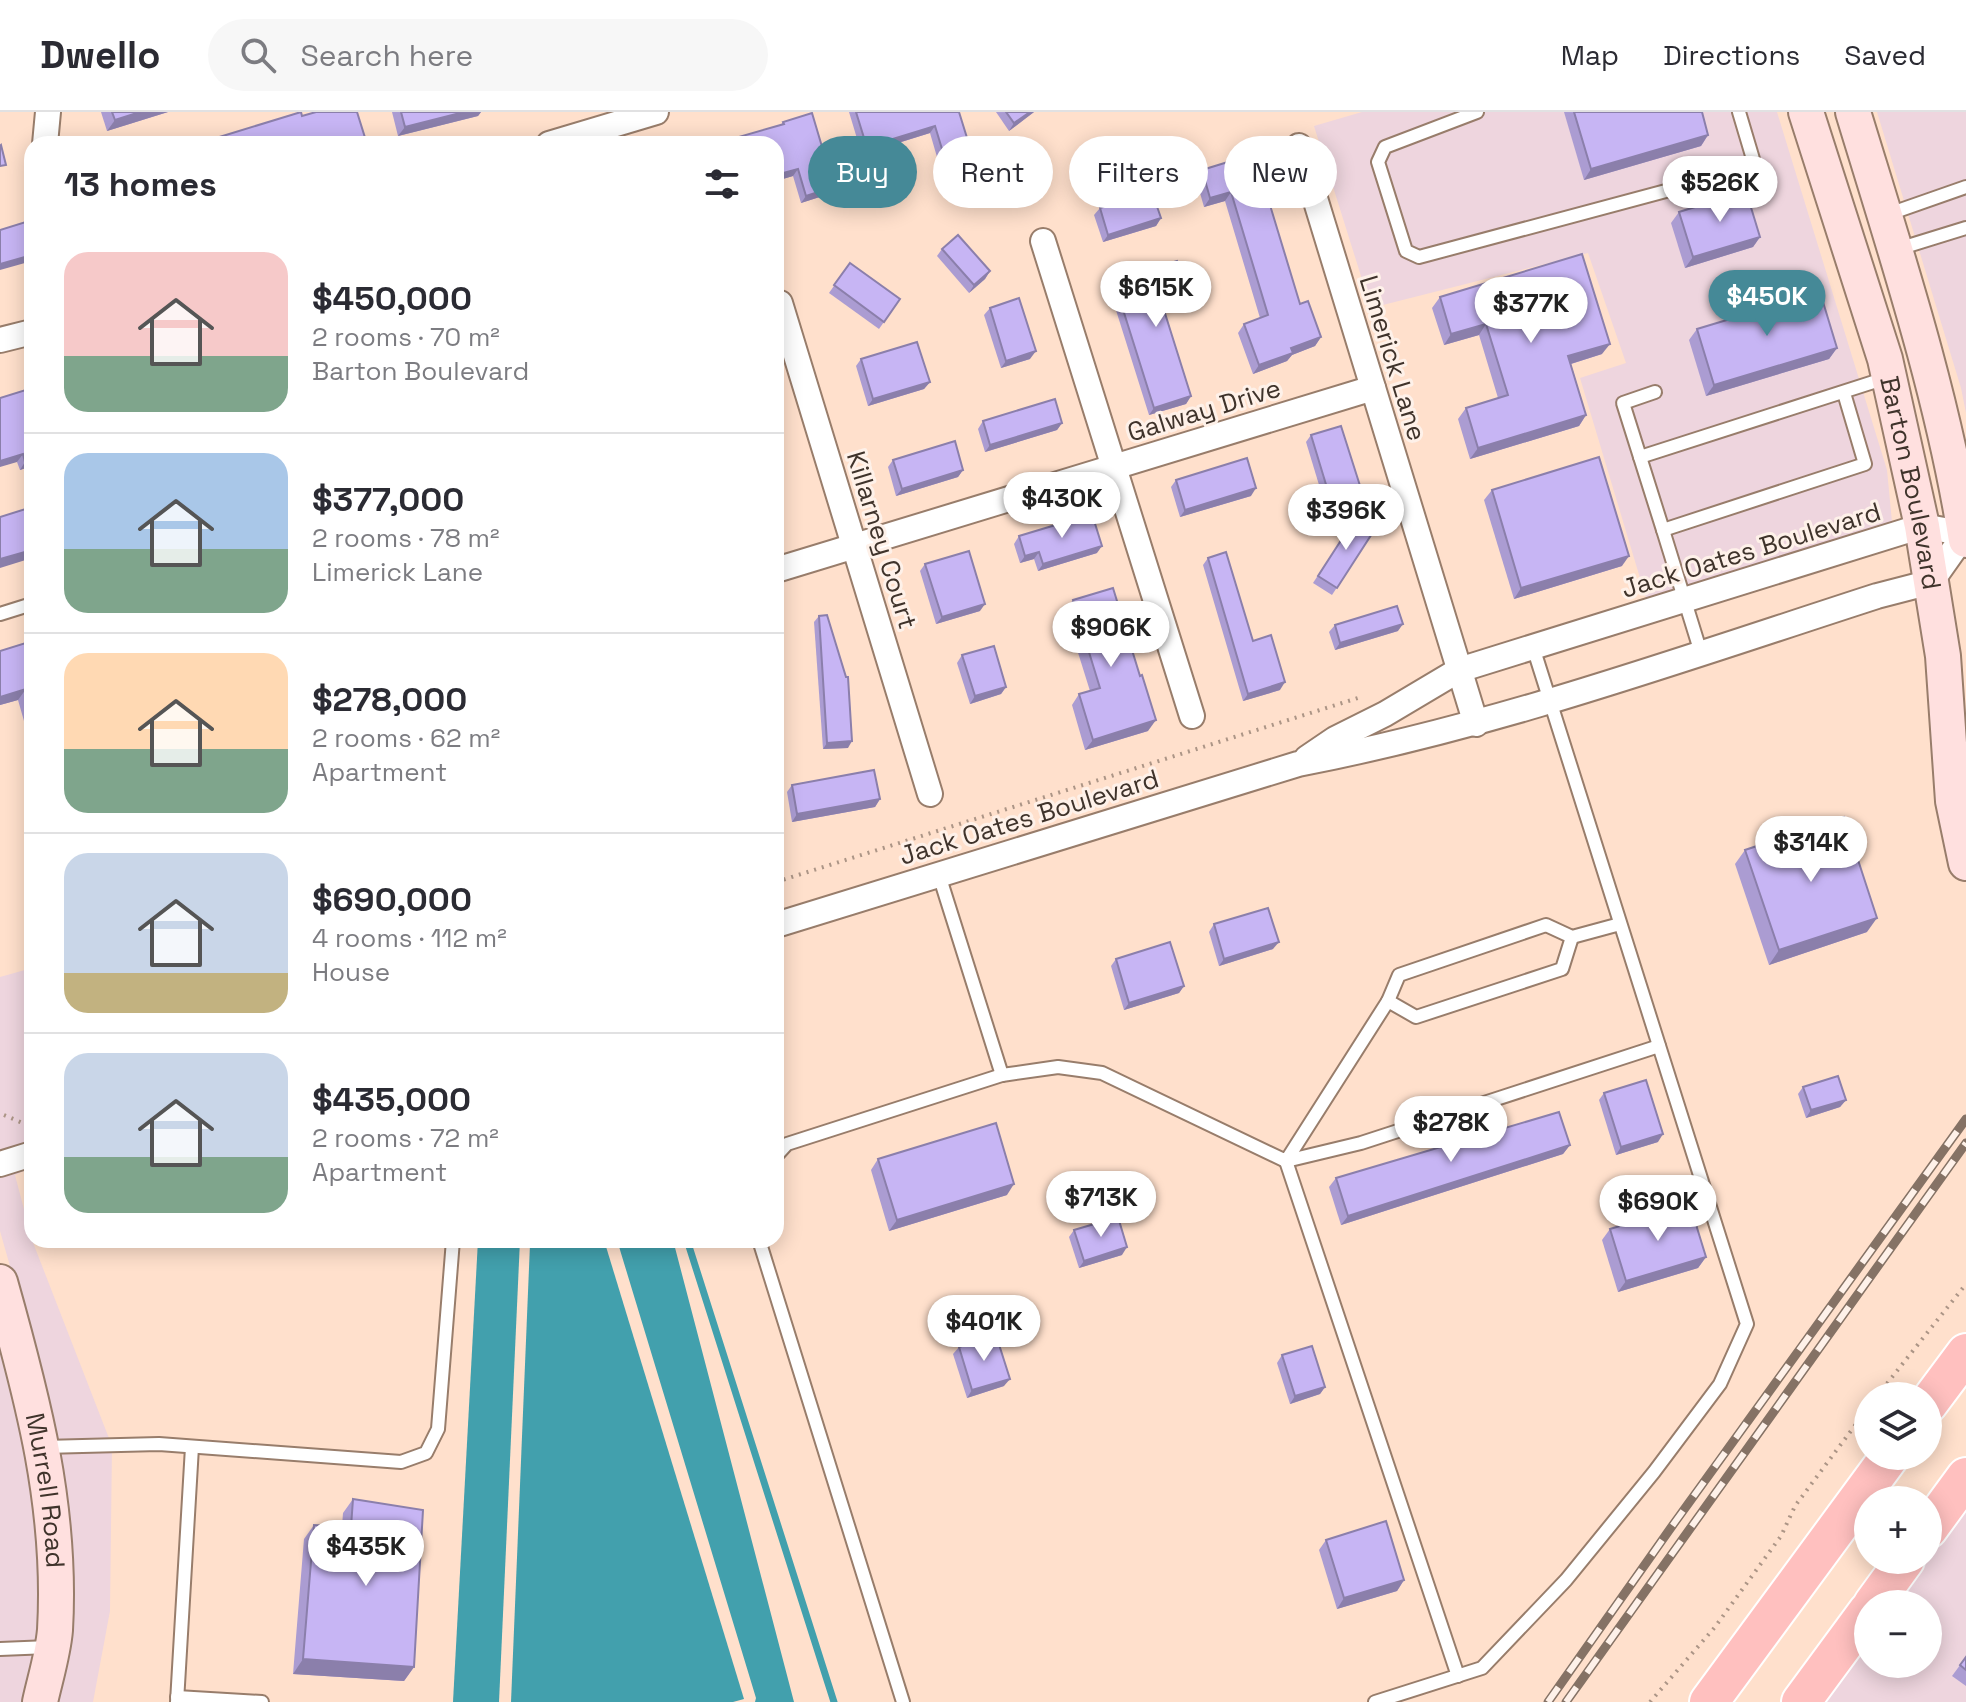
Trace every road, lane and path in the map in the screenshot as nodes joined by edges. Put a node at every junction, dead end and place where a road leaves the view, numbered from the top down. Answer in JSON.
{"nodes":[{"id":1,"x":48,"y":112,"type":"edge"},
{"id":2,"x":656,"y":112,"type":"edge"},
{"id":3,"x":1477,"y":112,"type":"edge"},
{"id":4,"x":1739,"y":112,"type":"edge"},
{"id":5,"x":1806,"y":112,"type":"edge"},
{"id":6,"x":1853,"y":112,"type":"edge"},
{"id":7,"x":46,"y":136,"type":"edge"},
{"id":8,"x":576,"y":136,"type":"edge"},
{"id":9,"x":1966,"y":187,"type":"edge"},
{"id":10,"x":1318,"y":208,"type":"edge"},
{"id":11,"x":1885,"y":216,"type":"junction"},
{"id":12,"x":1966,"y":228,"type":"edge"},
{"id":13,"x":1844,"y":229,"type":"junction"},
{"id":14,"x":1043,"y":241,"type":"dead end"},
{"id":15,"x":1895,"y":250,"type":"junction"},
{"id":16,"x":784,"y":316,"type":"edge"},
{"id":17,"x":24,"y":334,"type":"edge"},
{"id":18,"x":0,"y":340,"type":"edge"},
{"id":19,"x":1889,"y":377,"type":"junction"},
{"id":20,"x":1373,"y":388,"type":"junction"},
{"id":21,"x":1655,"y":392,"type":"dead end"},
{"id":22,"x":1844,"y":393,"type":"junction"},
{"id":23,"x":1640,"y":457,"type":"junction"},
{"id":24,"x":1115,"y":466,"type":"junction"},
{"id":25,"x":1922,"y":526,"type":"junction"},
{"id":26,"x":1663,"y":530,"type":"junction"},
{"id":27,"x":1966,"y":534,"type":"edge"},
{"id":28,"x":1966,"y":540,"type":"edge"},
{"id":29,"x":854,"y":545,"type":"junction"},
{"id":30,"x":784,"y":567,"type":"edge"},
{"id":31,"x":1931,"y":582,"type":"junction"},
{"id":32,"x":1685,"y":600,"type":"junction"},
{"id":33,"x":24,"y":606,"type":"edge"},
{"id":34,"x":0,"y":614,"type":"edge"},
{"id":35,"x":1533,"y":647,"type":"junction"},
{"id":36,"x":1701,"y":653,"type":"junction"},
{"id":37,"x":1459,"y":670,"type":"junction"},
{"id":38,"x":1363,"y":696,"type":"dead end"},
{"id":39,"x":1550,"y":702,"type":"junction"},
{"id":40,"x":1192,"y":716,"type":"dead end"},
{"id":41,"x":1476,"y":724,"type":"junction"},
{"id":42,"x":1298,"y":764,"type":"junction"},
{"id":43,"x":930,"y":794,"type":"dead end"},
{"id":44,"x":1960,"y":799,"type":"edge"},
{"id":45,"x":1966,"y":863,"type":"edge"},
{"id":46,"x":939,"y":875,"type":"junction"},
{"id":47,"x":784,"y":879,"type":"edge"},
{"id":48,"x":784,"y":923,"type":"edge"},
{"id":49,"x":1620,"y":924,"type":"junction"},
{"id":50,"x":1572,"y":937,"type":"junction"},
{"id":51,"x":1388,"y":1001,"type":"junction"},
{"id":52,"x":1659,"y":1046,"type":"junction"},
{"id":53,"x":1002,"y":1075,"type":"junction"},
{"id":54,"x":4,"y":1115,"type":"dead end"},
{"id":55,"x":24,"y":1124,"type":"edge"},
{"id":56,"x":784,"y":1147,"type":"edge"},
{"id":57,"x":24,"y":1156,"type":"edge"},
{"id":58,"x":1286,"y":1161,"type":"junction"},
{"id":59,"x":0,"y":1164,"type":"edge"},
{"id":60,"x":452,"y":1248,"type":"edge"},
{"id":61,"x":761,"y":1248,"type":"edge"},
{"id":62,"x":0,"y":1282,"type":"edge"},
{"id":63,"x":1966,"y":1284,"type":"edge"},
{"id":64,"x":1966,"y":1353,"type":"edge"},
{"id":65,"x":1888,"y":1382,"type":"edge"},
{"id":66,"x":1942,"y":1385,"type":"edge"},
{"id":67,"x":1854,"y":1427,"type":"edge"},
{"id":68,"x":192,"y":1447,"type":"junction"},
{"id":69,"x":43,"y":1448,"type":"junction"},
{"id":70,"x":1880,"y":1470,"type":"edge"},
{"id":71,"x":1966,"y":1477,"type":"edge"},
{"id":72,"x":1942,"y":1510,"type":"edge"},
{"id":73,"x":1854,"y":1630,"type":"edge"},
{"id":74,"x":52,"y":1647,"type":"junction"},
{"id":75,"x":0,"y":1649,"type":"edge"},
{"id":76,"x":1458,"y":1676,"type":"junction"},
{"id":77,"x":177,"y":1700,"type":"edge"},
{"id":78,"x":40,"y":1702,"type":"edge"},
{"id":79,"x":262,"y":1702,"type":"edge"},
{"id":80,"x":903,"y":1702,"type":"edge"},
{"id":81,"x":1375,"y":1702,"type":"edge"},
{"id":82,"x":1650,"y":1702,"type":"edge"},
{"id":83,"x":1709,"y":1702,"type":"edge"},
{"id":84,"x":1801,"y":1702,"type":"edge"}],
"edges":[{"from":1,"to":7,"type":"street"},
{"from":2,"to":8,"type":"street"},
{"from":3,"to":4,"type":"lane"},
{"from":5,"to":13,"type":"main road","name":"Barton Boulevard"},
{"from":6,"to":11,"type":"main road","name":"Barton Boulevard"},
{"from":9,"to":11,"type":"lane"},
{"from":10,"to":20,"type":"street","name":"Limerick Lane"},
{"from":11,"to":13,"type":"main road"},
{"from":11,"to":15,"type":"main road","name":"Barton Boulevard"},
{"from":12,"to":15,"type":"lane"},
{"from":13,"to":19,"type":"main road","name":"Barton Boulevard"},
{"from":14,"to":24,"type":"street"},
{"from":15,"to":27,"type":"main road","name":"Barton Boulevard"},
{"from":16,"to":29,"type":"street","name":"Killarney Court"},
{"from":17,"to":18,"type":"street"},
{"from":19,"to":22,"type":"lane"},
{"from":19,"to":25,"type":"main road","name":"Barton Boulevard"},
{"from":20,"to":24,"type":"street","name":"Galway Drive"},
{"from":20,"to":37,"type":"street","name":"Limerick Lane"},
{"from":21,"to":23,"type":"lane"},
{"from":22,"to":23,"type":"lane"},
{"from":22,"to":26,"type":"lane"},
{"from":23,"to":26,"type":"lane"},
{"from":24,"to":29,"type":"street","name":"Galway Drive"},
{"from":24,"to":40,"type":"street"},
{"from":25,"to":27,"type":"street","name":"Jack Oates Boulevard"},
{"from":25,"to":31,"type":"main road","name":"Barton Boulevard"},
{"from":25,"to":32,"type":"street","name":"Jack Oates Boulevard"},
{"from":26,"to":32,"type":"lane"},
{"from":27,"to":28,"type":"main road","name":"Barton Boulevard"},
{"from":27,"to":31,"type":"street"},
{"from":29,"to":30,"type":"street","name":"Galway Drive"},
{"from":29,"to":43,"type":"street","name":"Killarney Court"},
{"from":31,"to":36,"type":"street","name":"Jack Oates Boulevard"},
{"from":31,"to":44,"type":"main road","name":"Barton Boulevard"},
{"from":32,"to":35,"type":"street","name":"Jack Oates Boulevard"},
{"from":32,"to":36,"type":"lane"},
{"from":33,"to":34,"type":"lane"},
{"from":35,"to":37,"type":"street","name":"Jack Oates Boulevard"},
{"from":35,"to":39,"type":"lane"},
{"from":36,"to":39,"type":"street","name":"Jack Oates Boulevard"},
{"from":37,"to":41,"type":"street","name":"Limerick Lane"},
{"from":37,"to":42,"type":"street","name":"Jack Oates Boulevard"},
{"from":38,"to":47,"type":"path"},
{"from":39,"to":41,"type":"street","name":"Jack Oates Boulevard"},
{"from":39,"to":49,"type":"lane"},
{"from":41,"to":42,"type":"street","name":"Jack Oates Boulevard"},
{"from":42,"to":46,"type":"street","name":"Jack Oates Boulevard"},
{"from":44,"to":45,"type":"main road","name":"Barton Boulevard"},
{"from":46,"to":48,"type":"street","name":"Jack Oates Boulevard"},
{"from":46,"to":53,"type":"lane"},
{"from":49,"to":50,"type":"lane"},
{"from":49,"to":52,"type":"lane"},
{"from":50,"to":51,"type":"lane"},
{"from":50,"to":51,"type":"lane"},
{"from":51,"to":58,"type":"lane"},
{"from":52,"to":58,"type":"lane"},
{"from":52,"to":76,"type":"lane"},
{"from":53,"to":56,"type":"lane"},
{"from":53,"to":58,"type":"lane"},
{"from":54,"to":55,"type":"path"},
{"from":57,"to":59,"type":"street"},
{"from":58,"to":76,"type":"lane"},
{"from":60,"to":68,"type":"lane"},
{"from":61,"to":80,"type":"lane"},
{"from":62,"to":69,"type":"main road","name":"Murrell Road"},
{"from":63,"to":65,"type":"path"},
{"from":64,"to":66,"type":"main road"},
{"from":67,"to":82,"type":"path"},
{"from":68,"to":69,"type":"lane"},
{"from":68,"to":77,"type":"lane"},
{"from":69,"to":74,"type":"main road","name":"Murrell Road"},
{"from":70,"to":83,"type":"main road"},
{"from":71,"to":72,"type":"main road"},
{"from":73,"to":84,"type":"main road"},
{"from":74,"to":75,"type":"lane"},
{"from":74,"to":78,"type":"main road","name":"Murrell Road"},
{"from":76,"to":81,"type":"lane"},
{"from":77,"to":79,"type":"lane"}]}
